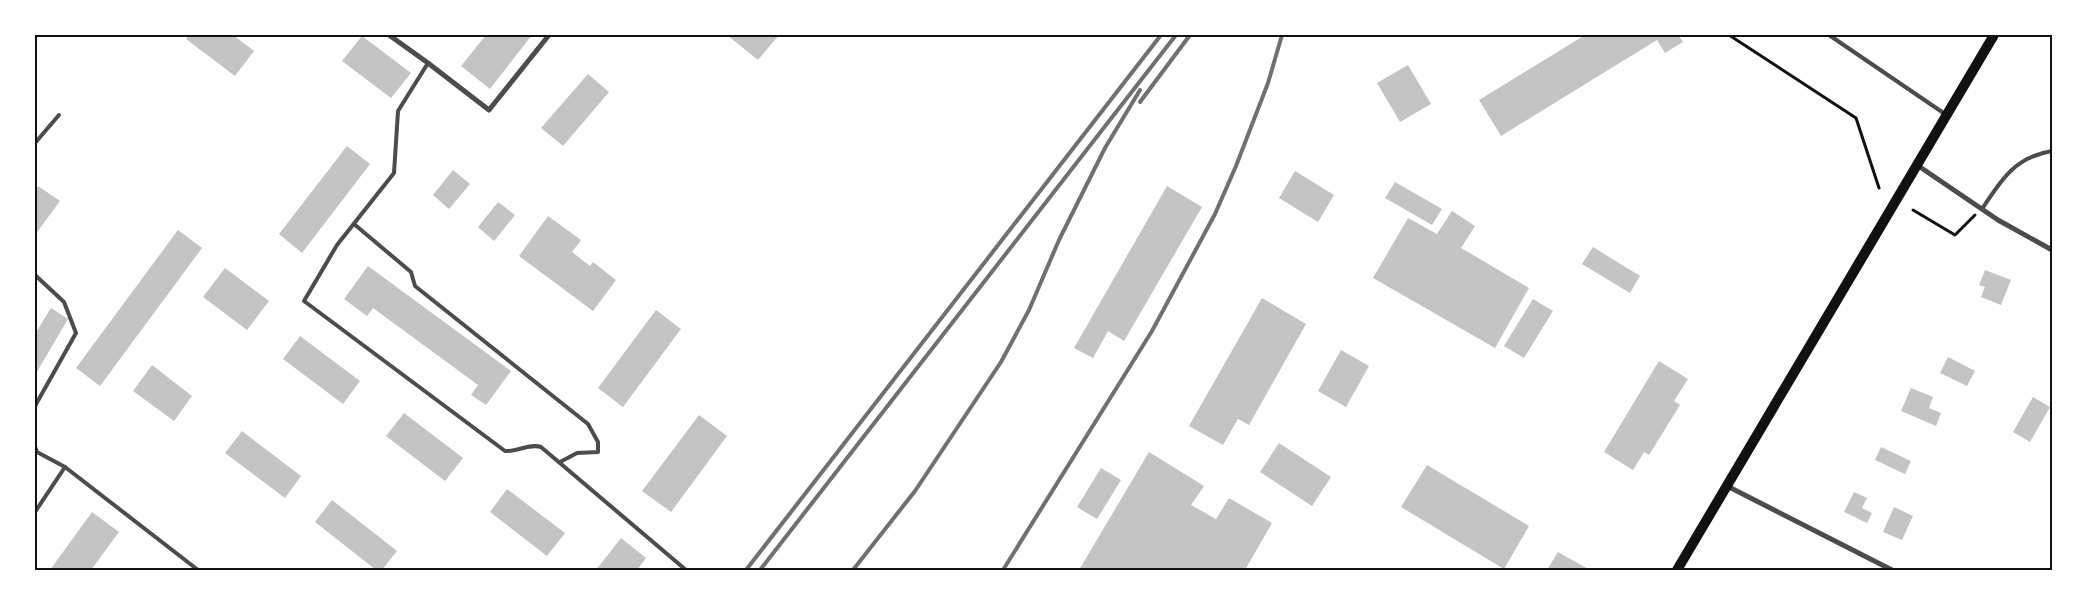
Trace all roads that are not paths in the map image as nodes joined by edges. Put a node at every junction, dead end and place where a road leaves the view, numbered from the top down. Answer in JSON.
{"nodes":[{"id":1,"x":389,"y":35,"type":"edge"},
{"id":2,"x":549,"y":35,"type":"edge"},
{"id":3,"x":1829,"y":35,"type":"edge"},
{"id":4,"x":1994,"y":35,"type":"edge"},
{"id":5,"x":428,"y":63,"type":"junction"},
{"id":6,"x":60,"y":115,"type":"dead end"},
{"id":7,"x":1947,"y":116,"type":"junction"},
{"id":8,"x":35,"y":143,"type":"edge"},
{"id":9,"x":2052,"y":151,"type":"edge"},
{"id":10,"x":1917,"y":165,"type":"junction"},
{"id":11,"x":1982,"y":209,"type":"junction"},
{"id":12,"x":354,"y":224,"type":"junction"},
{"id":13,"x":2052,"y":250,"type":"edge"},
{"id":14,"x":35,"y":276,"type":"edge"},
{"id":15,"x":35,"y":406,"type":"edge"},
{"id":16,"x":35,"y":447,"type":"edge"},
{"id":17,"x":560,"y":462,"type":"junction"},
{"id":18,"x":65,"y":467,"type":"junction"},
{"id":19,"x":1727,"y":486,"type":"junction"},
{"id":20,"x":35,"y":512,"type":"edge"},
{"id":21,"x":198,"y":570,"type":"edge"},
{"id":22,"x":686,"y":570,"type":"edge"},
{"id":23,"x":1677,"y":570,"type":"edge"},
{"id":24,"x":1892,"y":570,"type":"edge"}],
"edges":[{"from":1,"to":5,"type":"street"},
{"from":2,"to":5,"type":"street"},
{"from":3,"to":7,"type":"lane"},
{"from":4,"to":7,"type":"main road"},
{"from":5,"to":12,"type":"lane"},
{"from":6,"to":8,"type":"lane"},
{"from":7,"to":10,"type":"main road"},
{"from":9,"to":11,"type":"lane"},
{"from":10,"to":11,"type":"street"},
{"from":10,"to":19,"type":"main road"},
{"from":11,"to":13,"type":"street"},
{"from":12,"to":17,"type":"lane"},
{"from":12,"to":17,"type":"lane"},
{"from":14,"to":15,"type":"lane"},
{"from":16,"to":18,"type":"lane"},
{"from":17,"to":22,"type":"lane"},
{"from":18,"to":20,"type":"lane"},
{"from":18,"to":21,"type":"lane"},
{"from":19,"to":23,"type":"main road"},
{"from":19,"to":24,"type":"street"}]}
